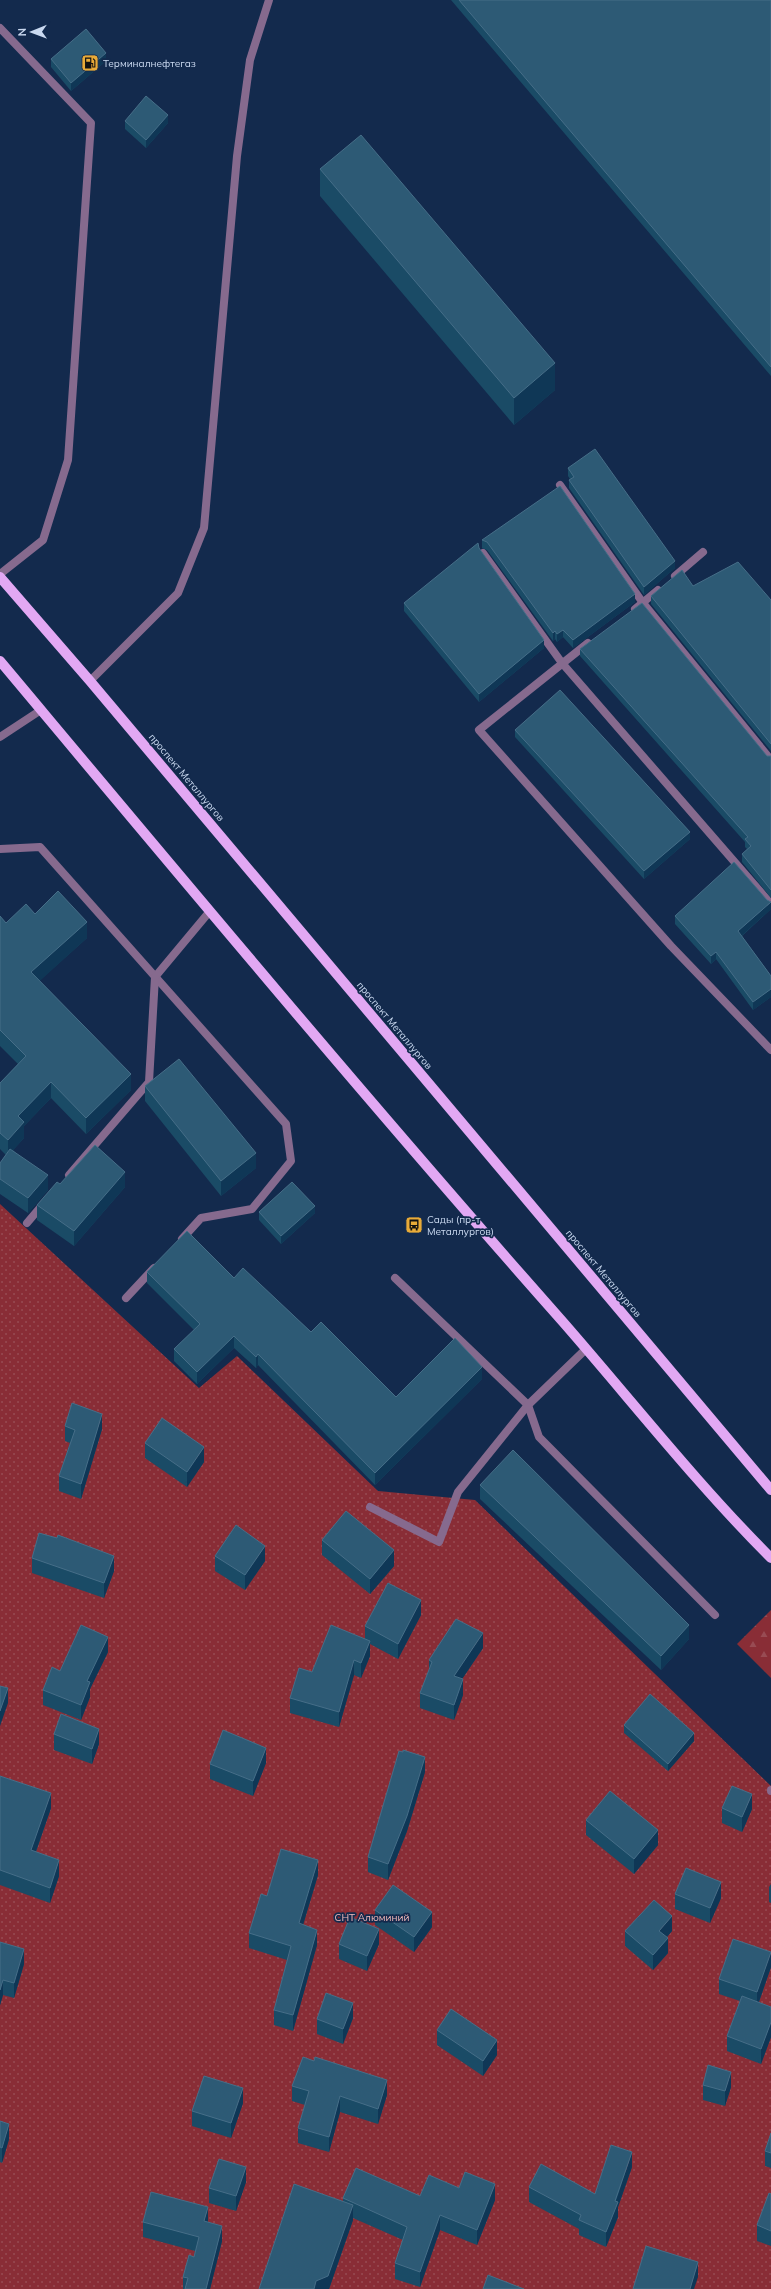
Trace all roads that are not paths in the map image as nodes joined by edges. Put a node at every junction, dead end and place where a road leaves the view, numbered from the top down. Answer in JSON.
{"nodes":[{"id":1,"x":269,"y":0,"type":"edge"},
{"id":2,"x":0,"y":28,"type":"edge"},
{"id":3,"x":560,"y":485,"type":"edge"},
{"id":4,"x":703,"y":552,"type":"dead end"},
{"id":5,"x":483,"y":553,"type":"edge"},
{"id":6,"x":0,"y":574,"type":"edge"},
{"id":7,"x":0,"y":577,"type":"edge"},
{"id":8,"x":643,"y":603,"type":"junction"},
{"id":9,"x":631,"y":612,"type":"edge"},
{"id":10,"x":593,"y":640,"type":"edge"},
{"id":11,"x":0,"y":661,"type":"edge"},
{"id":12,"x":562,"y":662,"type":"junction"},
{"id":13,"x":90,"y":681,"type":"junction"},
{"id":14,"x":41,"y":710,"type":"junction"},
{"id":15,"x":0,"y":737,"type":"edge"},
{"id":16,"x":771,"y":760,"type":"edge"},
{"id":17,"x":0,"y":849,"type":"edge"},
{"id":18,"x":771,"y":904,"type":"edge"},
{"id":19,"x":210,"y":911,"type":"junction"},
{"id":20,"x":155,"y":977,"type":"junction"},
{"id":21,"x":771,"y":1050,"type":"edge"},
{"id":22,"x":62,"y":1182,"type":"edge"},
{"id":23,"x":52,"y":1194,"type":"edge"},
{"id":24,"x":27,"y":1223,"type":"dead end"},
{"id":25,"x":174,"y":1247,"type":"edge"},
{"id":26,"x":158,"y":1264,"type":"edge"},
{"id":27,"x":395,"y":1278,"type":"dead end"},
{"id":28,"x":126,"y":1298,"type":"dead end"},
{"id":29,"x":586,"y":1349,"type":"junction"},
{"id":30,"x":528,"y":1405,"type":"junction"},
{"id":31,"x":771,"y":1490,"type":"edge"},
{"id":32,"x":370,"y":1507,"type":"dead end"},
{"id":33,"x":771,"y":1558,"type":"edge"},
{"id":34,"x":715,"y":1615,"type":"dead end"}],
"edges":[{"from":1,"to":13,"type":"lane"},
{"from":2,"to":6,"type":"lane"},
{"from":3,"to":8,"type":"lane"},
{"from":4,"to":8,"type":"lane"},
{"from":5,"to":12,"type":"lane"},
{"from":7,"to":13,"type":"main road","name":"проспект Металлургов"},
{"from":8,"to":9,"type":"lane"},
{"from":8,"to":16,"type":"lane"},
{"from":10,"to":12,"type":"lane"},
{"from":11,"to":14,"type":"main road"},
{"from":12,"to":18,"type":"lane"},
{"from":12,"to":21,"type":"lane"},
{"from":13,"to":31,"type":"main road","name":"проспект Металлургов"},
{"from":14,"to":15,"type":"lane"},
{"from":14,"to":19,"type":"main road"},
{"from":17,"to":20,"type":"lane"},
{"from":19,"to":20,"type":"lane"},
{"from":19,"to":29,"type":"main road"},
{"from":20,"to":22,"type":"lane"},
{"from":20,"to":25,"type":"lane"},
{"from":23,"to":24,"type":"lane"},
{"from":26,"to":28,"type":"lane"},
{"from":27,"to":30,"type":"lane"},
{"from":29,"to":30,"type":"lane"},
{"from":29,"to":33,"type":"main road"},
{"from":30,"to":32,"type":"lane"},
{"from":30,"to":34,"type":"lane"}]}
